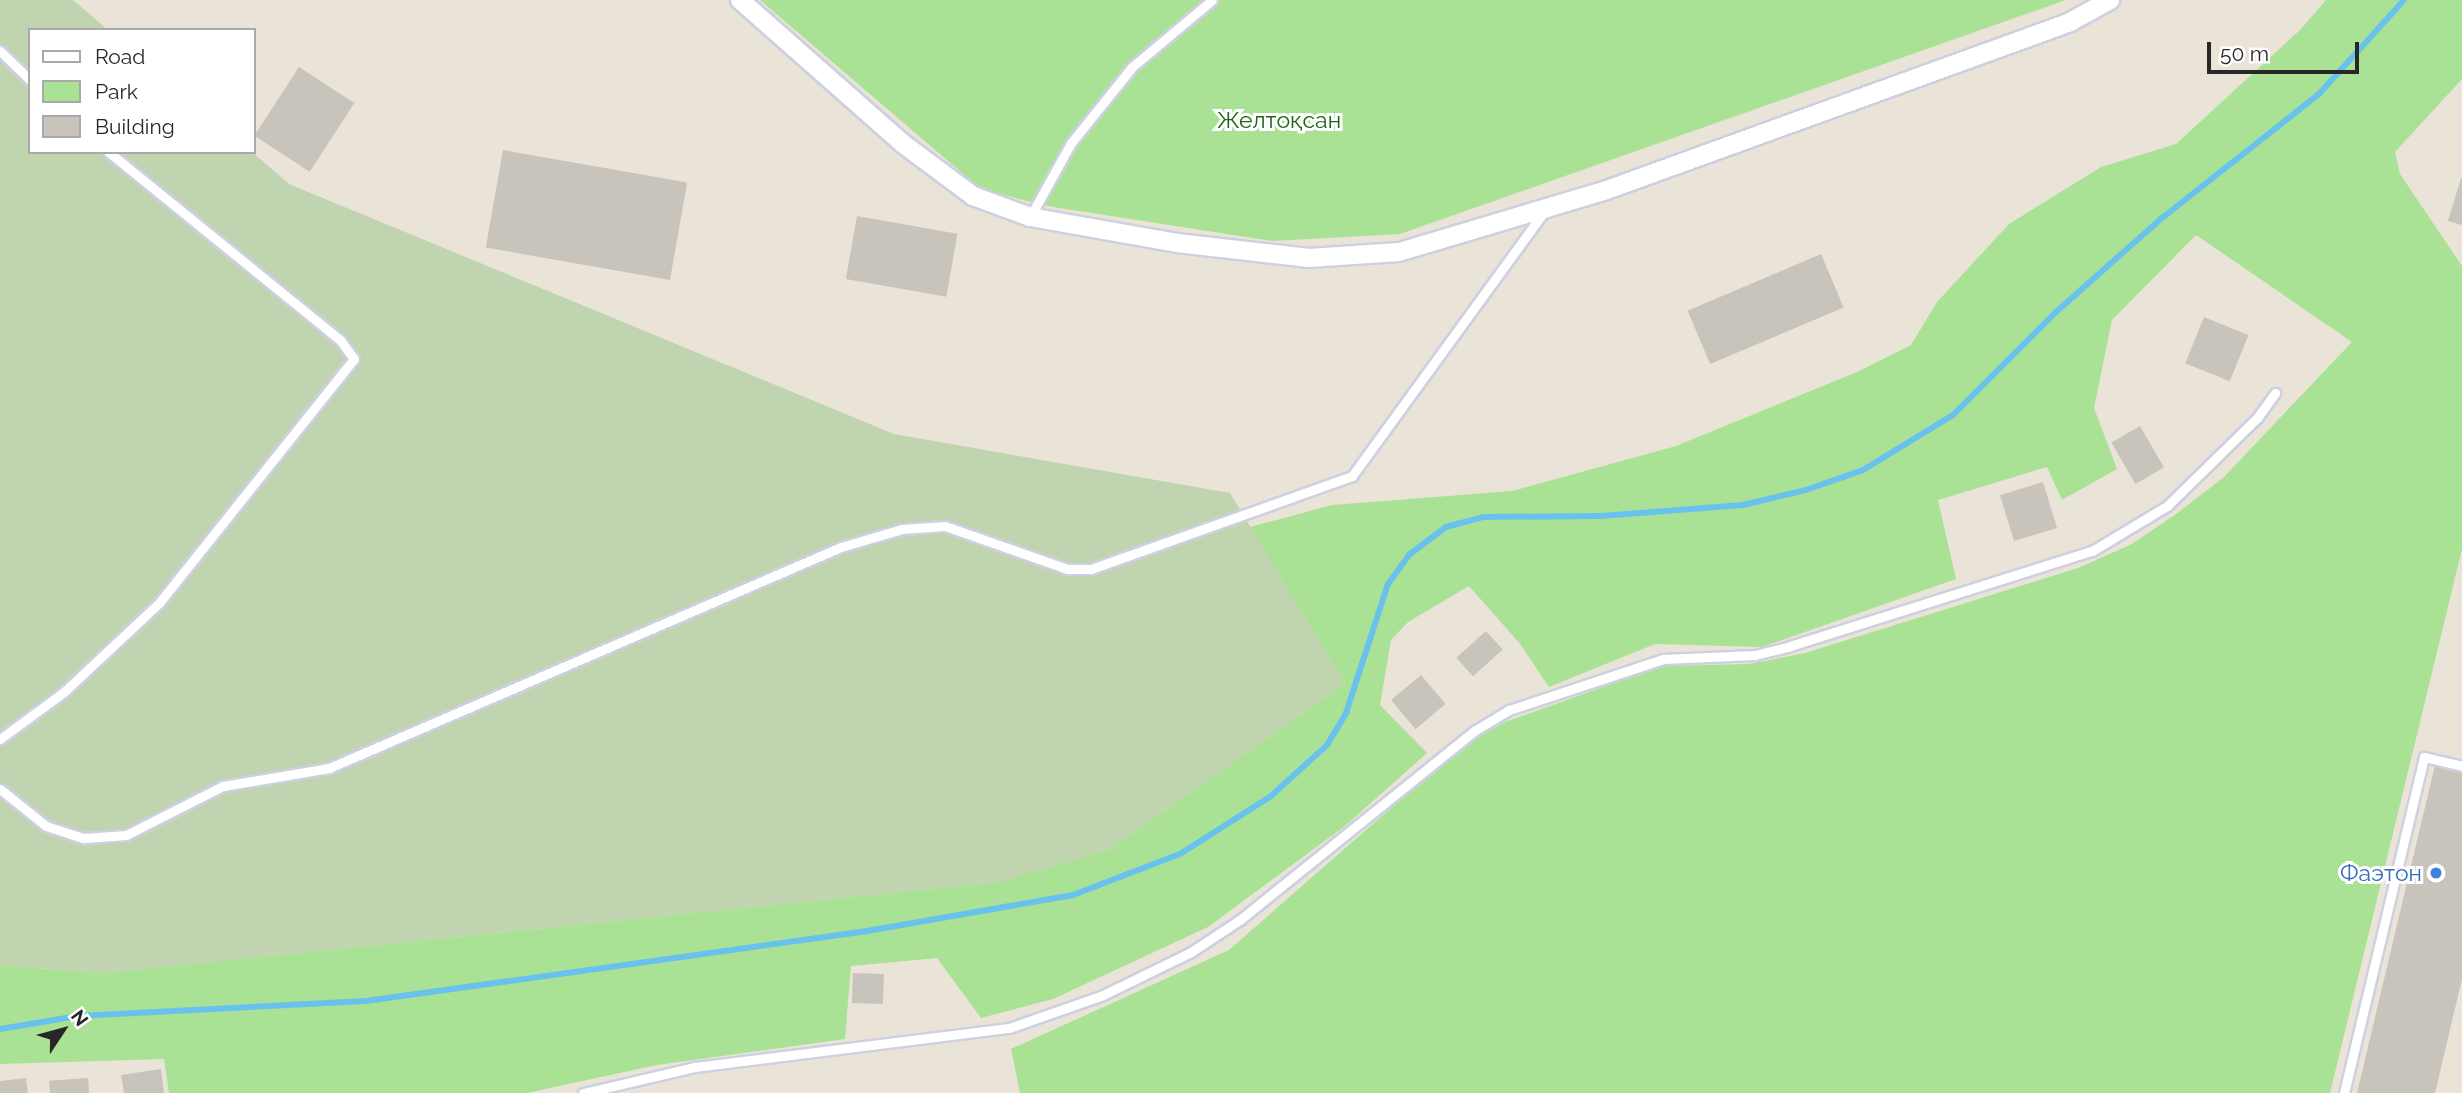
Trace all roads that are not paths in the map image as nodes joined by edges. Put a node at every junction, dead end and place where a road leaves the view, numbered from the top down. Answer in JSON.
{"nodes":[{"id":1,"x":740,"y":0,"type":"edge"},
{"id":2,"x":1212,"y":0,"type":"edge"},
{"id":3,"x":2110,"y":0,"type":"edge"},
{"id":4,"x":0,"y":51,"type":"edge"},
{"id":5,"x":28,"y":78,"type":"edge"},
{"id":6,"x":110,"y":154,"type":"edge"},
{"id":7,"x":1547,"y":208,"type":"junction"},
{"id":8,"x":1030,"y":217,"type":"junction"},
{"id":9,"x":2275,"y":393,"type":"dead end"},
{"id":10,"x":0,"y":739,"type":"edge"},
{"id":11,"x":2462,"y":766,"type":"edge"},
{"id":12,"x":0,"y":789,"type":"edge"},
{"id":13,"x":583,"y":1093,"type":"edge"},
{"id":14,"x":2344,"y":1093,"type":"edge"}],
"edges":[{"from":1,"to":8,"type":"street"},
{"from":2,"to":8,"type":"lane"},
{"from":3,"to":7,"type":"street"},
{"from":4,"to":5,"type":"lane"},
{"from":6,"to":10,"type":"lane"},
{"from":7,"to":8,"type":"street"},
{"from":7,"to":12,"type":"lane"},
{"from":9,"to":13,"type":"lane"},
{"from":11,"to":14,"type":"lane"}]}
